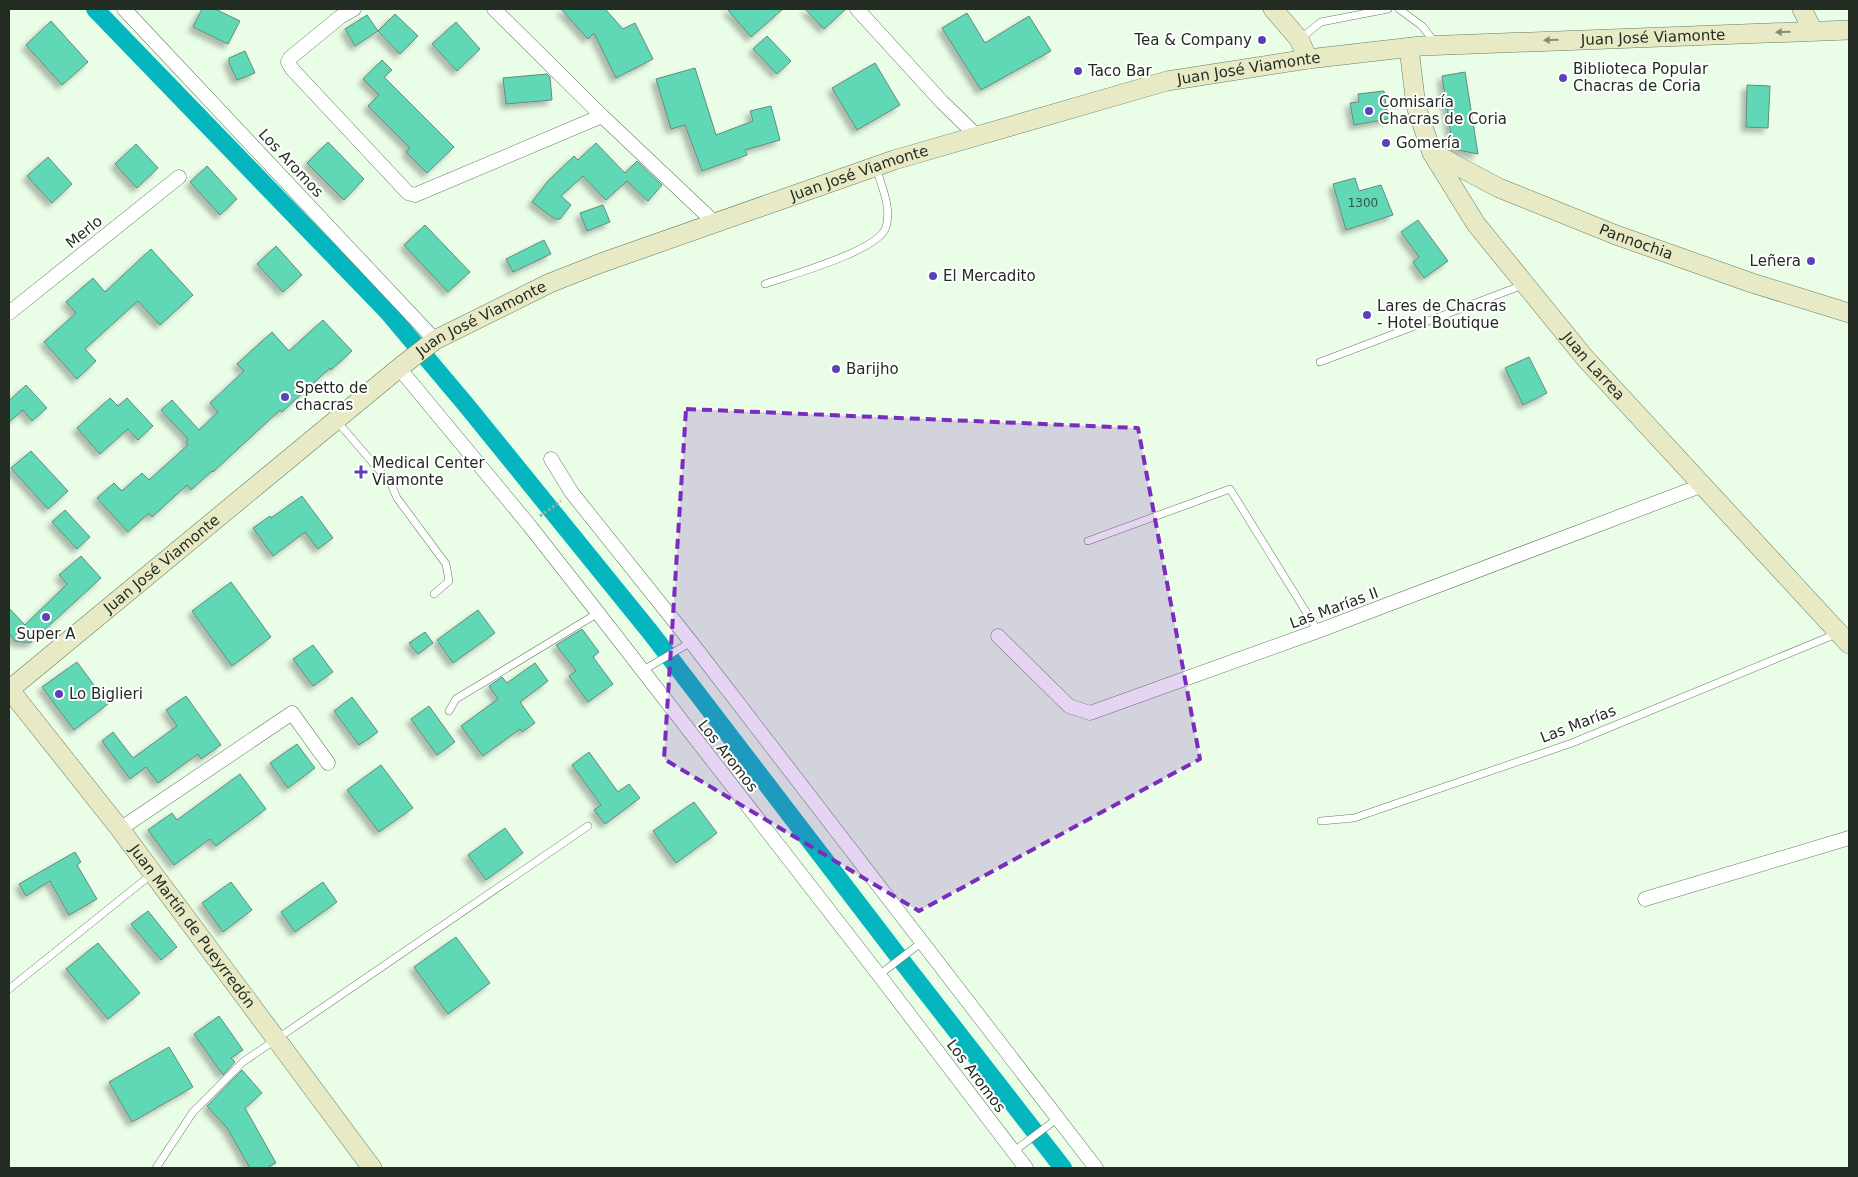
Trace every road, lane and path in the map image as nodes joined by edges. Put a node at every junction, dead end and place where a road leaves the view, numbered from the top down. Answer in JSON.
{"nodes":[{"id":1,"x":124,"y":9,"type":"edge"},
{"id":2,"x":354,"y":9,"type":"edge"},
{"id":3,"x":494,"y":9,"type":"edge"},
{"id":4,"x":857,"y":9,"type":"edge"},
{"id":5,"x":1273,"y":9,"type":"edge"},
{"id":6,"x":1388,"y":9,"type":"edge"},
{"id":7,"x":1399,"y":9,"type":"edge"},
{"id":8,"x":1802,"y":9,"type":"edge"},
{"id":9,"x":1849,"y":30,"type":"edge"},
{"id":10,"x":1813,"y":31,"type":"junction"},
{"id":11,"x":1299,"y":38,"type":"junction"},
{"id":12,"x":1437,"y":46,"type":"junction"},
{"id":13,"x":1409,"y":48,"type":"junction"},
{"id":14,"x":1308,"y":60,"type":"junction"},
{"id":15,"x":602,"y":116,"type":"junction"},
{"id":16,"x":977,"y":136,"type":"junction"},
{"id":17,"x":1432,"y":152,"type":"junction"},
{"id":18,"x":876,"y":166,"type":"junction"},
{"id":19,"x":179,"y":177,"type":"dead end"},
{"id":20,"x":715,"y":223,"type":"junction"},
{"id":21,"x":765,"y":284,"type":"dead end"},
{"id":22,"x":1524,"y":284,"type":"junction"},
{"id":23,"x":9,"y":313,"type":"edge"},
{"id":24,"x":1849,"y":313,"type":"edge"},
{"id":25,"x":435,"y":340,"type":"junction"},
{"id":26,"x":1320,"y":362,"type":"dead end"},
{"id":27,"x":399,"y":368,"type":"junction"},
{"id":28,"x":336,"y":420,"type":"junction"},
{"id":29,"x":551,"y":459,"type":"dead end"},
{"id":30,"x":1703,"y":485,"type":"junction"},
{"id":31,"x":572,"y":493,"type":"junction"},
{"id":32,"x":528,"y":524,"type":"junction"},
{"id":33,"x":1088,"y":541,"type":"dead end"},
{"id":34,"x":434,"y":594,"type":"dead end"},
{"id":35,"x":598,"y":613,"type":"junction"},
{"id":36,"x":1318,"y":631,"type":"junction"},
{"id":37,"x":998,"y":636,"type":"dead end"},
{"id":38,"x":1844,"y":638,"type":"edge"},
{"id":39,"x":691,"y":642,"type":"junction"},
{"id":40,"x":642,"y":672,"type":"junction"},
{"id":41,"x":9,"y":689,"type":"edge"},
{"id":42,"x":449,"y":711,"type":"dead end"},
{"id":43,"x":328,"y":763,"type":"dead end"},
{"id":44,"x":1321,"y":821,"type":"dead end"},
{"id":45,"x":588,"y":826,"type":"dead end"},
{"id":46,"x":120,"y":829,"type":"junction"},
{"id":47,"x":1849,"y":838,"type":"edge"},
{"id":48,"x":152,"y":874,"type":"junction"},
{"id":49,"x":1645,"y":899,"type":"dead end"},
{"id":50,"x":922,"y":942,"type":"junction"},
{"id":51,"x":879,"y":975,"type":"junction"},
{"id":52,"x":9,"y":989,"type":"edge"},
{"id":53,"x":275,"y":1039,"type":"junction"},
{"id":54,"x":1058,"y":1118,"type":"junction"},
{"id":55,"x":1013,"y":1152,"type":"junction"},
{"id":56,"x":156,"y":1168,"type":"edge"},
{"id":57,"x":372,"y":1168,"type":"edge"},
{"id":58,"x":1026,"y":1168,"type":"edge"},
{"id":59,"x":1096,"y":1168,"type":"edge"}],
"edges":[{"from":1,"to":25,"type":"street","name":"Los Aromos"},
{"from":2,"to":15,"type":"street"},
{"from":3,"to":15,"type":"street"},
{"from":4,"to":16,"type":"street"},
{"from":5,"to":11,"type":"main road"},
{"from":6,"to":11,"type":"lane"},
{"from":7,"to":12,"type":"lane"},
{"from":8,"to":10,"type":"main road"},
{"from":9,"to":10,"type":"main road","name":"Juan José Viamonte"},
{"from":10,"to":12,"type":"main road","name":"Juan José Viamonte","one_way":true},
{"from":11,"to":14,"type":"main road"},
{"from":12,"to":13,"type":"main road","name":"Juan José Viamonte"},
{"from":13,"to":14,"type":"main road","name":"Juan José Viamonte"},
{"from":13,"to":17,"type":"main road","name":"Juan Larrea"},
{"from":14,"to":16,"type":"main road","name":"Juan José Viamonte"},
{"from":15,"to":20,"type":"street"},
{"from":16,"to":18,"type":"main road","name":"Juan José Viamonte"},
{"from":17,"to":22,"type":"main road","name":"Juan Larrea"},
{"from":17,"to":24,"type":"main road","name":"Pannochia"},
{"from":18,"to":20,"type":"main road","name":"Juan José Viamonte"},
{"from":18,"to":21,"type":"lane"},
{"from":19,"to":23,"type":"street","name":"Merlo"},
{"from":20,"to":25,"type":"main road","name":"Juan José Viamonte"},
{"from":22,"to":26,"type":"lane"},
{"from":22,"to":30,"type":"main road","name":"Juan Larrea"},
{"from":25,"to":27,"type":"main road","name":"Juan José Viamonte"},
{"from":27,"to":28,"type":"main road","name":"Juan José Viamonte"},
{"from":27,"to":32,"type":"street","name":"Los Aromos"},
{"from":28,"to":34,"type":"lane"},
{"from":28,"to":41,"type":"main road","name":"Juan José Viamonte"},
{"from":29,"to":31,"type":"street"},
{"from":30,"to":36,"type":"street","name":"Las Marías II"},
{"from":30,"to":38,"type":"main road","name":"Juan Larrea"},
{"from":31,"to":32,"type":"path"},
{"from":31,"to":39,"type":"street"},
{"from":32,"to":35,"type":"street","name":"Los Aromos"},
{"from":33,"to":36,"type":"lane"},
{"from":35,"to":40,"type":"street","name":"Los Aromos"},
{"from":35,"to":42,"type":"lane"},
{"from":36,"to":37,"type":"street","name":"Las Marías II"},
{"from":38,"to":44,"type":"lane","name":"Las Marías"},
{"from":39,"to":40,"type":"lane"},
{"from":39,"to":50,"type":"street"},
{"from":40,"to":51,"type":"street","name":"Los Aromos"},
{"from":41,"to":46,"type":"main road","name":"Juan Martín de Pueyrredón"},
{"from":43,"to":46,"type":"street"},
{"from":45,"to":53,"type":"lane"},
{"from":46,"to":48,"type":"main road","name":"Juan Martín de Pueyrredón"},
{"from":47,"to":49,"type":"street"},
{"from":48,"to":52,"type":"lane"},
{"from":48,"to":53,"type":"main road","name":"Juan Martín de Pueyrredón"},
{"from":50,"to":51,"type":"lane"},
{"from":50,"to":54,"type":"street"},
{"from":51,"to":55,"type":"street","name":"Los Aromos"},
{"from":53,"to":56,"type":"lane"},
{"from":53,"to":57,"type":"main road","name":"Juan Martín de Pueyrredón"},
{"from":54,"to":55,"type":"lane"},
{"from":54,"to":59,"type":"street"},
{"from":55,"to":58,"type":"street","name":"Los Aromos"}]}
